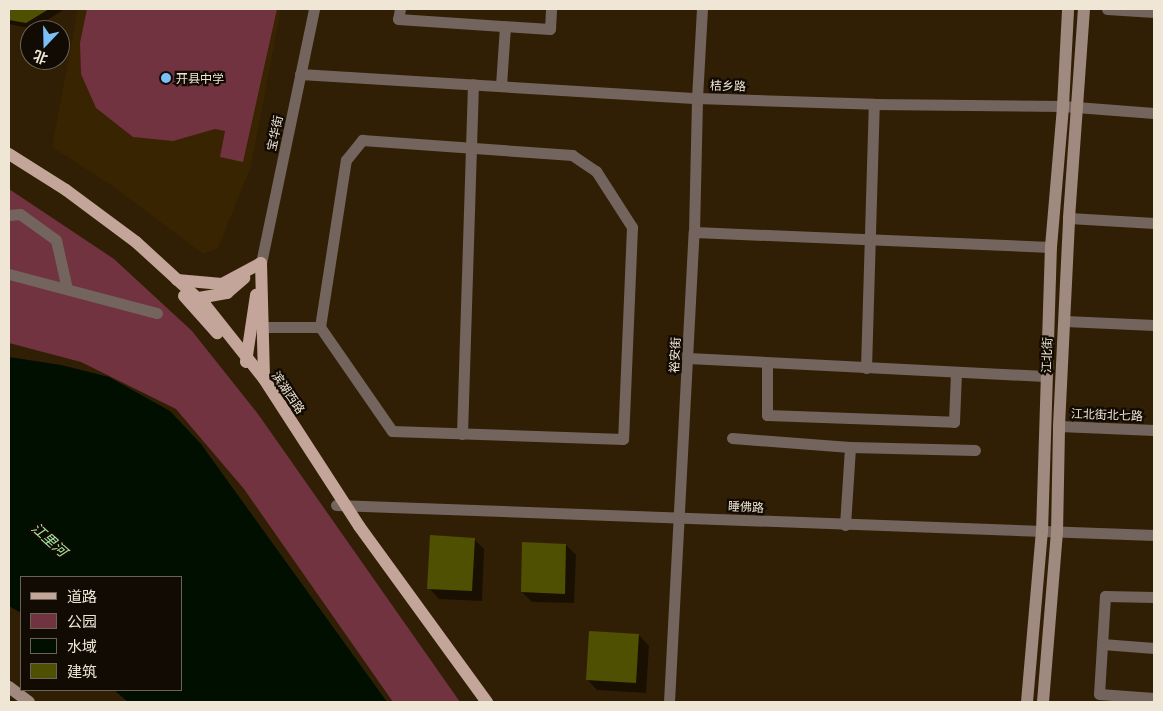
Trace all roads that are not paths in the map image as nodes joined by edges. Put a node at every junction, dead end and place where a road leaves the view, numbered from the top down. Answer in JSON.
{"nodes":[{"id":1,"x":314,"y":9,"type":"edge"},
{"id":2,"x":400,"y":9,"type":"edge"},
{"id":3,"x":551,"y":9,"type":"edge"},
{"id":4,"x":702,"y":9,"type":"edge"},
{"id":5,"x":1068,"y":9,"type":"edge"},
{"id":6,"x":1084,"y":9,"type":"edge"},
{"id":7,"x":1107,"y":9,"type":"edge"},
{"id":8,"x":1154,"y":12,"type":"edge"},
{"id":9,"x":505,"y":26,"type":"junction"},
{"id":10,"x":300,"y":74,"type":"junction"},
{"id":11,"x":473,"y":84,"type":"junction"},
{"id":12,"x":501,"y":85,"type":"junction"},
{"id":13,"x":697,"y":98,"type":"junction"},
{"id":14,"x":874,"y":104,"type":"junction"},
{"id":15,"x":1063,"y":106,"type":"junction"},
{"id":16,"x":1077,"y":108,"type":"junction"},
{"id":17,"x":1154,"y":113,"type":"edge"},
{"id":18,"x":470,"y":148,"type":"junction"},
{"id":19,"x":9,"y":154,"type":"edge"},
{"id":20,"x":9,"y":164,"type":"edge"},
{"id":21,"x":9,"y":215,"type":"edge"},
{"id":22,"x":1069,"y":218,"type":"junction"},
{"id":23,"x":1154,"y":223,"type":"edge"},
{"id":24,"x":694,"y":232,"type":"junction"},
{"id":25,"x":870,"y":240,"type":"junction"},
{"id":26,"x":1051,"y":247,"type":"junction"},
{"id":27,"x":261,"y":263,"type":"junction"},
{"id":28,"x":9,"y":274,"type":"edge"},
{"id":29,"x":177,"y":280,"type":"junction"},
{"id":30,"x":67,"y":289,"type":"junction"},
{"id":31,"x":192,"y":299,"type":"junction"},
{"id":32,"x":157,"y":313,"type":"dead end"},
{"id":33,"x":1064,"y":321,"type":"junction"},
{"id":34,"x":1154,"y":325,"type":"edge"},
{"id":35,"x":263,"y":327,"type":"junction"},
{"id":36,"x":320,"y":327,"type":"junction"},
{"id":37,"x":688,"y":358,"type":"junction"},
{"id":38,"x":246,"y":362,"type":"junction"},
{"id":39,"x":767,"y":363,"type":"junction"},
{"id":40,"x":866,"y":368,"type":"junction"},
{"id":41,"x":956,"y":372,"type":"junction"},
{"id":42,"x":1045,"y":376,"type":"junction"},
{"id":43,"x":264,"y":379,"type":"junction"},
{"id":44,"x":1059,"y":426,"type":"junction"},
{"id":45,"x":1154,"y":430,"type":"edge"},
{"id":46,"x":462,"y":434,"type":"junction"},
{"id":47,"x":732,"y":438,"type":"dead end"},
{"id":48,"x":850,"y":447,"type":"junction"},
{"id":49,"x":975,"y":450,"type":"dead end"},
{"id":50,"x":342,"y":505,"type":"junction"},
{"id":51,"x":680,"y":516,"type":"junction"},
{"id":52,"x":845,"y":525,"type":"junction"},
{"id":53,"x":1042,"y":532,"type":"junction"},
{"id":54,"x":1057,"y":533,"type":"junction"},
{"id":55,"x":1154,"y":535,"type":"edge"},
{"id":56,"x":1154,"y":597,"type":"edge"},
{"id":57,"x":1102,"y":644,"type":"junction"},
{"id":58,"x":1154,"y":648,"type":"edge"},
{"id":59,"x":9,"y":687,"type":"edge"},
{"id":60,"x":9,"y":694,"type":"edge"},
{"id":61,"x":1154,"y":698,"type":"edge"},
{"id":62,"x":22,"y":702,"type":"edge"},
{"id":63,"x":28,"y":702,"type":"edge"},
{"id":64,"x":477,"y":702,"type":"edge"},
{"id":65,"x":487,"y":702,"type":"edge"},
{"id":66,"x":669,"y":702,"type":"edge"},
{"id":67,"x":1027,"y":702,"type":"edge"},
{"id":68,"x":1043,"y":702,"type":"edge"}],
"edges":[{"from":1,"to":10,"type":"street","name":"宝华街"},
{"from":2,"to":9,"type":"street"},
{"from":3,"to":9,"type":"street"},
{"from":4,"to":13,"type":"street","name":"裕安街"},
{"from":5,"to":15,"type":"main road","name":"江北街"},
{"from":6,"to":16,"type":"main road","name":"江北街"},
{"from":7,"to":8,"type":"street"},
{"from":9,"to":12,"type":"street"},
{"from":10,"to":11,"type":"street","name":"桔乡路"},
{"from":10,"to":27,"type":"street","name":"宝华街"},
{"from":11,"to":12,"type":"street","name":"桔乡路"},
{"from":11,"to":18,"type":"street"},
{"from":12,"to":13,"type":"street","name":"桔乡路"},
{"from":13,"to":14,"type":"street","name":"桔乡路"},
{"from":13,"to":24,"type":"street","name":"裕安街"},
{"from":14,"to":15,"type":"street","name":"桔乡路"},
{"from":14,"to":25,"type":"street"},
{"from":15,"to":16,"type":"street","name":"桔乡路"},
{"from":15,"to":26,"type":"main road","name":"江北街"},
{"from":16,"to":17,"type":"street","name":"桔乡路"},
{"from":16,"to":22,"type":"main road","name":"江北街"},
{"from":18,"to":36,"type":"street"},
{"from":18,"to":46,"type":"street"},
{"from":18,"to":46,"type":"street"},
{"from":19,"to":29,"type":"main road","name":"滨湖西路"},
{"from":20,"to":31,"type":"main road","name":"滨湖西路"},
{"from":21,"to":30,"type":"street"},
{"from":22,"to":23,"type":"street"},
{"from":22,"to":33,"type":"main road","name":"江北街"},
{"from":24,"to":25,"type":"street"},
{"from":24,"to":37,"type":"street","name":"裕安街"},
{"from":25,"to":26,"type":"street"},
{"from":25,"to":40,"type":"street"},
{"from":26,"to":42,"type":"main road","name":"江北街"},
{"from":27,"to":29,"type":"main road"},
{"from":27,"to":31,"type":"main road"},
{"from":27,"to":35,"type":"main road"},
{"from":27,"to":38,"type":"main road"},
{"from":28,"to":30,"type":"street"},
{"from":29,"to":31,"type":"main road","name":"滨湖西路"},
{"from":30,"to":32,"type":"street"},
{"from":31,"to":38,"type":"main road","name":"滨湖西路"},
{"from":33,"to":34,"type":"street"},
{"from":33,"to":44,"type":"main road","name":"江北街"},
{"from":35,"to":36,"type":"street"},
{"from":35,"to":43,"type":"main road"},
{"from":36,"to":46,"type":"street"},
{"from":37,"to":39,"type":"street"},
{"from":37,"to":51,"type":"street","name":"裕安街"},
{"from":38,"to":43,"type":"main road","name":"滨湖西路"},
{"from":38,"to":50,"type":"main road","name":"滨湖西路"},
{"from":39,"to":40,"type":"street"},
{"from":39,"to":41,"type":"street"},
{"from":40,"to":41,"type":"street"},
{"from":41,"to":42,"type":"street"},
{"from":42,"to":53,"type":"main road","name":"江北街"},
{"from":43,"to":50,"type":"main road","name":"滨湖西路"},
{"from":44,"to":45,"type":"street","name":"江北街北七路"},
{"from":44,"to":54,"type":"main road","name":"江北街"},
{"from":47,"to":48,"type":"street"},
{"from":48,"to":49,"type":"street"},
{"from":48,"to":52,"type":"street"},
{"from":50,"to":51,"type":"street","name":"睡佛路"},
{"from":50,"to":64,"type":"main road","name":"滨湖西路"},
{"from":50,"to":65,"type":"main road","name":"滨湖西路"},
{"from":51,"to":52,"type":"street","name":"睡佛路"},
{"from":51,"to":66,"type":"street","name":"裕安街"},
{"from":52,"to":53,"type":"street","name":"睡佛路"},
{"from":53,"to":54,"type":"street","name":"睡佛路"},
{"from":53,"to":67,"type":"main road","name":"江北街"},
{"from":54,"to":55,"type":"street","name":"睡佛路"},
{"from":54,"to":68,"type":"main road","name":"江北街"},
{"from":56,"to":57,"type":"street"},
{"from":57,"to":58,"type":"street"},
{"from":57,"to":61,"type":"street"},
{"from":59,"to":63,"type":"main road"},
{"from":60,"to":62,"type":"main road"}]}
